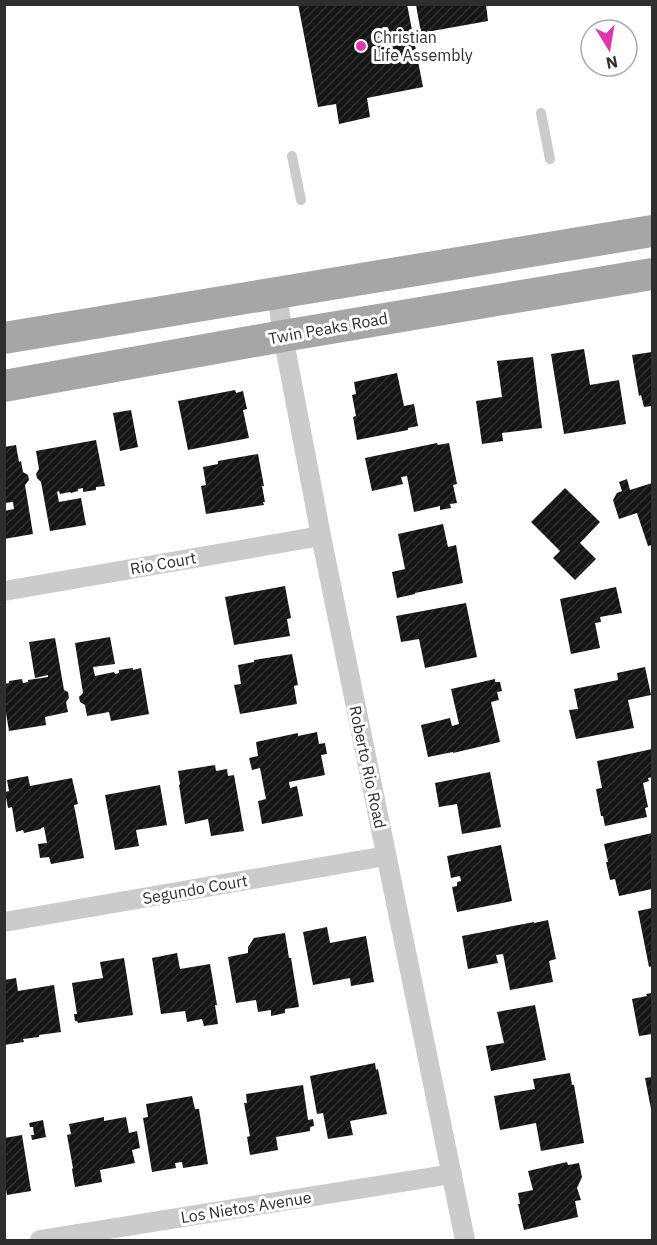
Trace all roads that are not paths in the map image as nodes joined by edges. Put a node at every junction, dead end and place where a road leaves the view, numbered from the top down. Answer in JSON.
{"nodes":[{"id":1,"x":541,"y":113,"type":"dead end"},
{"id":2,"x":292,"y":156,"type":"dead end"},
{"id":3,"x":550,"y":159,"type":"dead end"},
{"id":4,"x":301,"y":200,"type":"dead end"},
{"id":5,"x":652,"y":231,"type":"edge"},
{"id":6,"x":652,"y":274,"type":"edge"},
{"id":7,"x":277,"y":292,"type":"junction"},
{"id":8,"x":283,"y":336,"type":"junction"},
{"id":9,"x":4,"y":338,"type":"edge"},
{"id":10,"x":4,"y":386,"type":"edge"},
{"id":11,"x":321,"y":536,"type":"junction"},
{"id":12,"x":4,"y":591,"type":"edge"},
{"id":13,"x":386,"y":856,"type":"junction"},
{"id":14,"x":4,"y":922,"type":"edge"},
{"id":15,"x":452,"y":1174,"type":"junction"},
{"id":16,"x":40,"y":1240,"type":"edge"},
{"id":17,"x":465,"y":1240,"type":"edge"}],
"edges":[{"from":1,"to":3,"type":"lane"},
{"from":2,"to":4,"type":"lane"},
{"from":5,"to":7,"type":"main road"},
{"from":6,"to":8,"type":"main road","name":"Twin Peaks Road"},
{"from":7,"to":8,"type":"street","name":"Roberto Rio Road"},
{"from":7,"to":9,"type":"main road"},
{"from":8,"to":10,"type":"main road","name":"Twin Peaks Road"},
{"from":8,"to":11,"type":"street","name":"Roberto Rio Road"},
{"from":11,"to":12,"type":"street","name":"Rio Court"},
{"from":11,"to":13,"type":"street","name":"Roberto Rio Road"},
{"from":13,"to":14,"type":"street","name":"Segundo Court"},
{"from":13,"to":15,"type":"street","name":"Roberto Rio Road"},
{"from":15,"to":16,"type":"street","name":"Los Nietos Avenue"},
{"from":15,"to":17,"type":"street","name":"Roberto Rio Road"}]}
